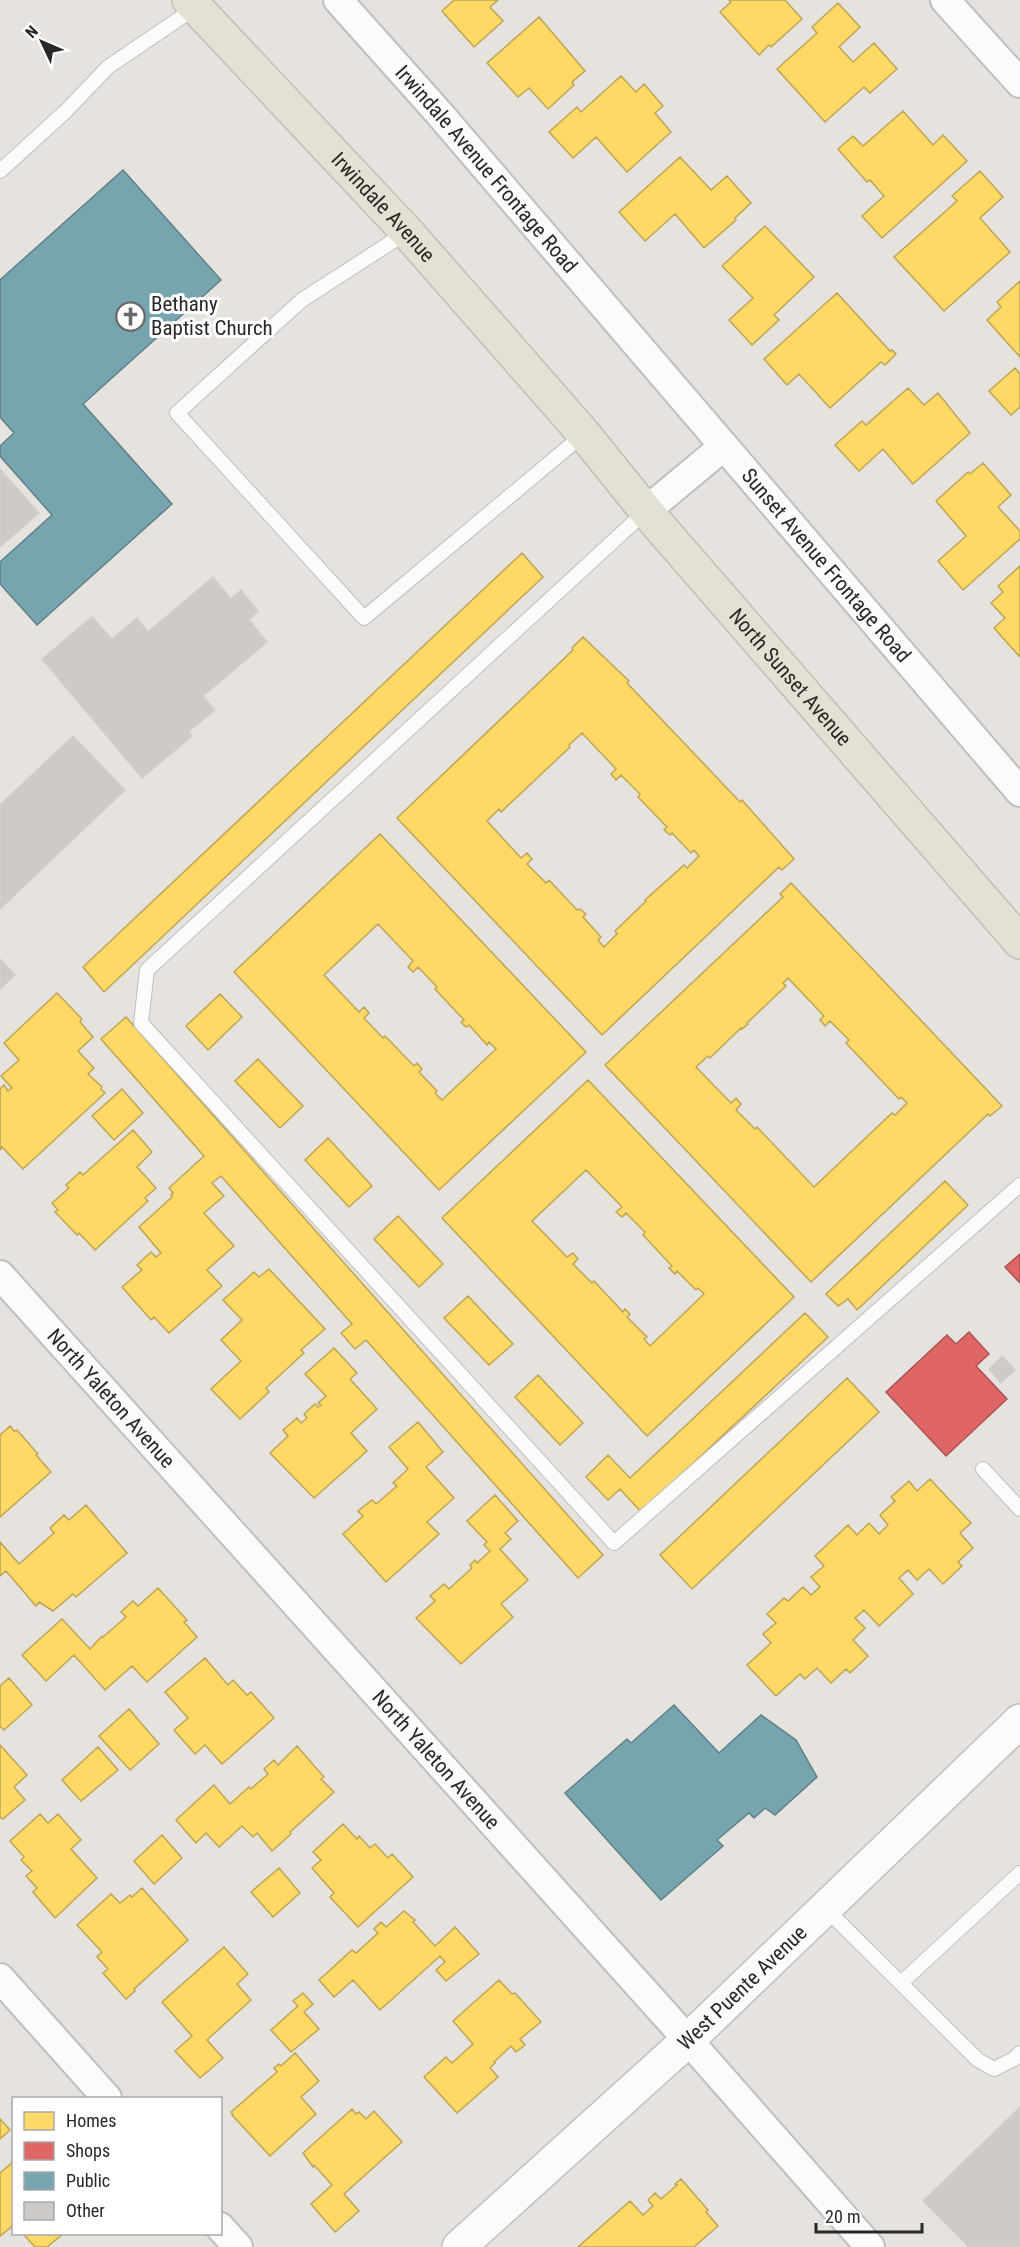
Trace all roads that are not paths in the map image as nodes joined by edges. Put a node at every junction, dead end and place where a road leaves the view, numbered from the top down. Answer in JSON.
{"nodes":[{"id":1,"x":338,"y":0,"type":"edge"},
{"id":2,"x":945,"y":0,"type":"edge"},
{"id":3,"x":189,"y":3,"type":"edge"},
{"id":4,"x":1020,"y":83,"type":"edge"},
{"id":5,"x":0,"y":171,"type":"edge"},
{"id":6,"x":407,"y":232,"type":"junction"},
{"id":7,"x":633,"y":339,"type":"joint"},
{"id":8,"x":574,"y":423,"type":"junction"},
{"id":9,"x":724,"y":446,"type":"junction"},
{"id":10,"x":646,"y":511,"type":"junction"},
{"id":11,"x":1020,"y":792,"type":"edge"},
{"id":12,"x":1020,"y":942,"type":"edge"},
{"id":13,"x":1020,"y":1185,"type":"edge"},
{"id":14,"x":0,"y":1275,"type":"edge"},
{"id":15,"x":983,"y":1468,"type":"dead end"},
{"id":16,"x":1020,"y":1509,"type":"edge"},
{"id":17,"x":1020,"y":1721,"type":"edge"},
{"id":18,"x":1020,"y":1873,"type":"edge"},
{"id":19,"x":825,"y":1908,"type":"junction"},
{"id":20,"x":0,"y":1978,"type":"edge"},
{"id":21,"x":901,"y":1983,"type":"junction"},
{"id":22,"x":688,"y":2040,"type":"junction"},
{"id":23,"x":1020,"y":2053,"type":"edge"},
{"id":24,"x":105,"y":2097,"type":"edge"},
{"id":25,"x":222,"y":2229,"type":"edge"},
{"id":26,"x":238,"y":2247,"type":"edge"},
{"id":27,"x":459,"y":2247,"type":"edge"},
{"id":28,"x":870,"y":2247,"type":"edge"}],
"edges":[{"from":1,"to":7,"type":"street","name":"Irwindale Avenue Frontage Road"},
{"from":2,"to":4,"type":"street"},
{"from":3,"to":5,"type":"lane"},
{"from":3,"to":6,"type":"main road","name":"Irwindale Avenue"},
{"from":6,"to":8,"type":"main road","name":"Irwindale Avenue"},
{"from":6,"to":8,"type":"lane"},
{"from":7,"to":9,"type":"street","name":"Sunset Avenue Frontage Road"},
{"from":8,"to":10,"type":"main road","name":"North Sunset Avenue"},
{"from":9,"to":10,"type":"street"},
{"from":9,"to":11,"type":"street","name":"Sunset Avenue Frontage Road"},
{"from":10,"to":12,"type":"main road","name":"North Sunset Avenue"},
{"from":10,"to":13,"type":"lane"},
{"from":14,"to":22,"type":"street","name":"North Yaleton Avenue"},
{"from":15,"to":16,"type":"lane"},
{"from":17,"to":19,"type":"main road","name":"West Puente Avenue"},
{"from":18,"to":21,"type":"lane"},
{"from":19,"to":21,"type":"lane"},
{"from":19,"to":22,"type":"main road","name":"West Puente Avenue"},
{"from":20,"to":24,"type":"street"},
{"from":21,"to":23,"type":"lane"},
{"from":22,"to":27,"type":"main road","name":"West Puente Avenue"},
{"from":22,"to":28,"type":"street","name":"North Yaleton Avenue"},
{"from":25,"to":26,"type":"street"}]}
